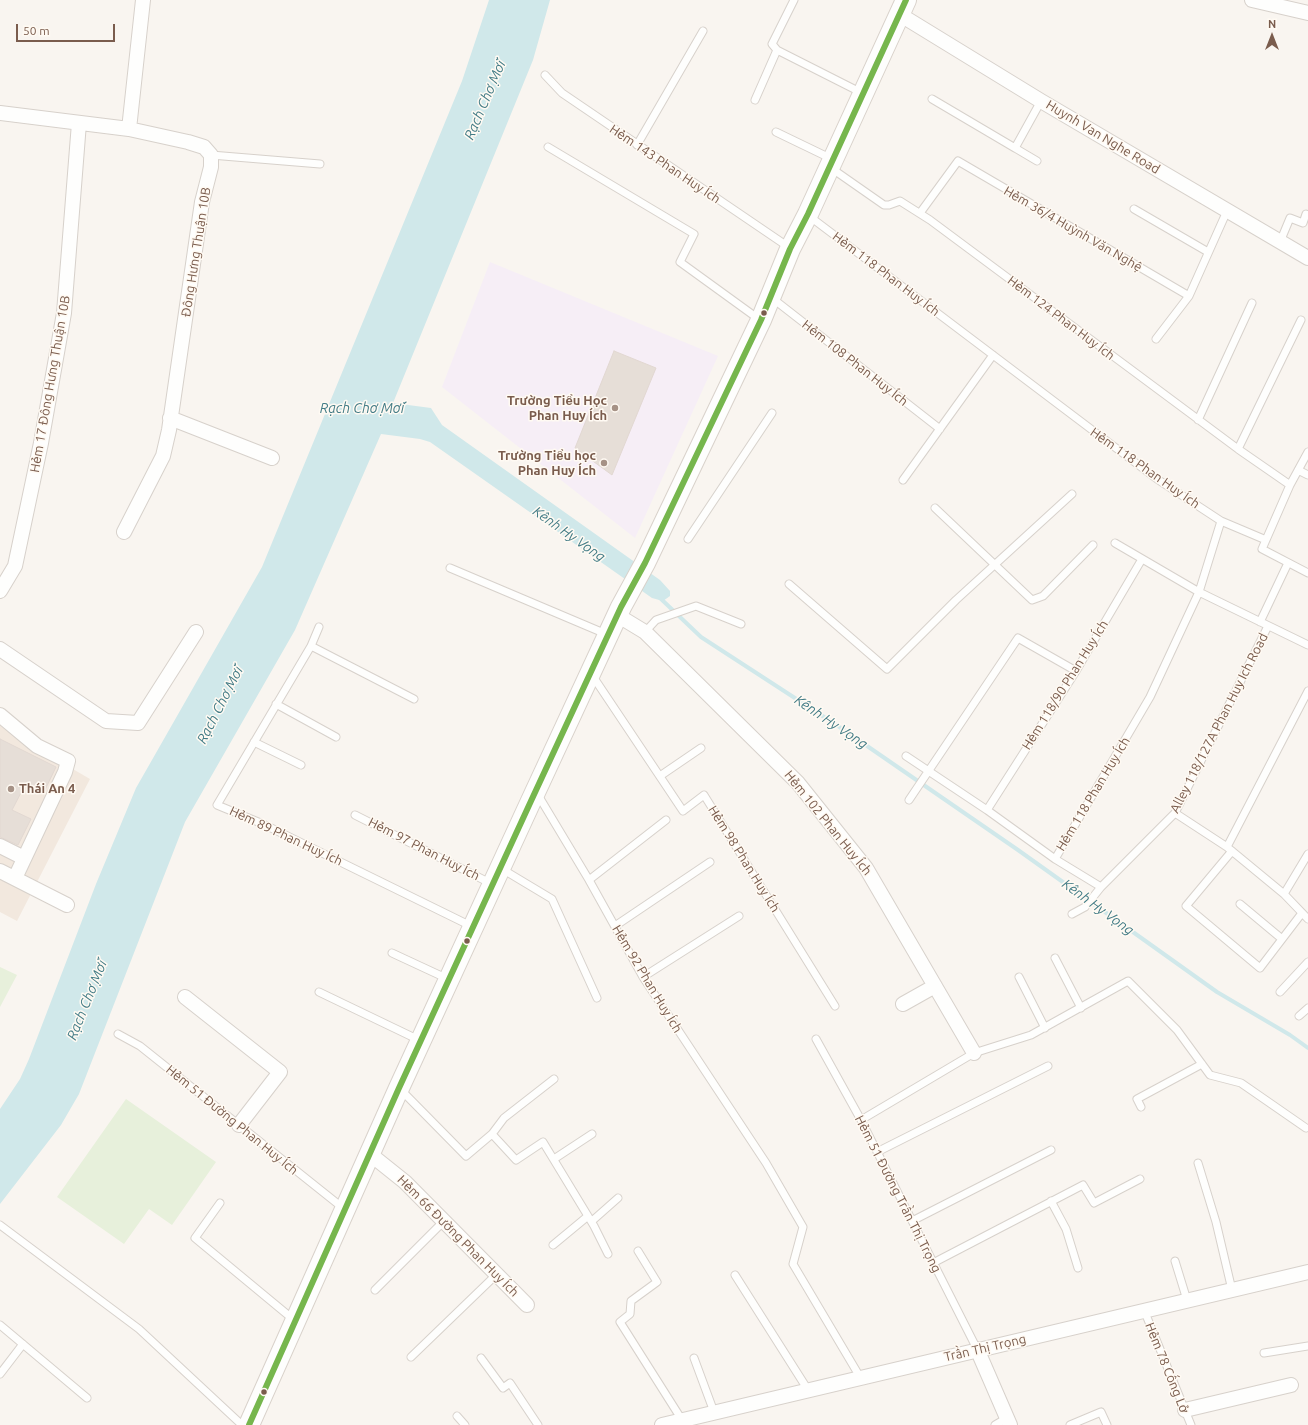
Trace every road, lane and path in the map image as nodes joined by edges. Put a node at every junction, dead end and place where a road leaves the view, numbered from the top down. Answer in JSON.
{"nodes":[{"id":1,"x":144,"y":0,"type":"edge"},
{"id":2,"x":794,"y":0,"type":"edge"},
{"id":3,"x":1252,"y":0,"type":"edge"},
{"id":4,"x":1277,"y":3,"type":"edge"},
{"id":5,"x":902,"y":7,"type":"edge"},
{"id":6,"x":1308,"y":13,"type":"edge"},
{"id":7,"x":703,"y":31,"type":"dead end"},
{"id":8,"x":776,"y":50,"type":"junction"},
{"id":9,"x":544,"y":75,"type":"dead end"},
{"id":10,"x":862,"y":93,"type":"junction"},
{"id":11,"x":932,"y":99,"type":"dead end"},
{"id":12,"x":755,"y":100,"type":"dead end"},
{"id":13,"x":1041,"y":101,"type":"junction"},
{"id":14,"x":0,"y":113,"type":"edge"},
{"id":15,"x":78,"y":123,"type":"junction"},
{"id":16,"x":130,"y":129,"type":"junction"},
{"id":17,"x":776,"y":132,"type":"dead end"},
{"id":18,"x":637,"y":145,"type":"junction"},
{"id":19,"x":548,"y":147,"type":"dead end"},
{"id":20,"x":1016,"y":148,"type":"junction"},
{"id":21,"x":211,"y":155,"type":"junction"},
{"id":22,"x":1038,"y":161,"type":"dead end"},
{"id":23,"x":830,"y":163,"type":"junction"},
{"id":24,"x":320,"y":164,"type":"dead end"},
{"id":25,"x":1134,"y":209,"type":"dead end"},
{"id":26,"x":1227,"y":211,"type":"junction"},
{"id":27,"x":808,"y":214,"type":"junction"},
{"id":28,"x":920,"y":214,"type":"junction"},
{"id":29,"x":1306,"y":214,"type":"dead end"},
{"id":30,"x":1280,"y":242,"type":"junction"},
{"id":31,"x":790,"y":249,"type":"junction"},
{"id":32,"x":1208,"y":252,"type":"junction"},
{"id":33,"x":1308,"y":258,"type":"edge"},
{"id":34,"x":770,"y":296,"type":"junction"},
{"id":35,"x":1189,"y":296,"type":"junction"},
{"id":36,"x":1252,"y":303,"type":"dead end"},
{"id":37,"x":761,"y":320,"type":"junction"},
{"id":38,"x":1301,"y":320,"type":"dead end"},
{"id":39,"x":1156,"y":339,"type":"dead end"},
{"id":40,"x":993,"y":355,"type":"junction"},
{"id":41,"x":772,"y":413,"type":"dead end"},
{"id":42,"x":170,"y":418,"type":"junction"},
{"id":43,"x":1198,"y":420,"type":"junction"},
{"id":44,"x":940,"y":429,"type":"junction"},
{"id":45,"x":1238,"y":450,"type":"junction"},
{"id":46,"x":1308,"y":452,"type":"edge"},
{"id":47,"x":272,"y":458,"type":"dead end"},
{"id":48,"x":1298,"y":470,"type":"junction"},
{"id":49,"x":1308,"y":474,"type":"edge"},
{"id":50,"x":903,"y":480,"type":"dead end"},
{"id":51,"x":1290,"y":485,"type":"junction"},
{"id":52,"x":1072,"y":494,"type":"dead end"},
{"id":53,"x":935,"y":508,"type":"dead end"},
{"id":54,"x":1221,"y":521,"type":"junction"},
{"id":55,"x":124,"y":532,"type":"dead end"},
{"id":56,"x":688,"y":539,"type":"dead end"},
{"id":57,"x":1266,"y":540,"type":"junction"},
{"id":58,"x":1115,"y":543,"type":"dead end"},
{"id":59,"x":1092,"y":545,"type":"dead end"},
{"id":60,"x":1142,"y":559,"type":"junction"},
{"id":61,"x":1288,"y":563,"type":"junction"},
{"id":62,"x":995,"y":564,"type":"junction"},
{"id":63,"x":450,"y":568,"type":"dead end"},
{"id":64,"x":1308,"y":573,"type":"edge"},
{"id":65,"x":789,"y":584,"type":"dead end"},
{"id":66,"x":0,"y":591,"type":"edge"},
{"id":67,"x":1199,"y":592,"type":"junction"},
{"id":68,"x":619,"y":611,"type":"junction"},
{"id":69,"x":1260,"y":622,"type":"junction"},
{"id":70,"x":741,"y":624,"type":"dead end"},
{"id":71,"x":1268,"y":626,"type":"junction"},
{"id":72,"x":319,"y":627,"type":"dead end"},
{"id":73,"x":196,"y":632,"type":"dead end"},
{"id":74,"x":645,"y":632,"type":"junction"},
{"id":75,"x":608,"y":634,"type":"junction"},
{"id":76,"x":1308,"y":645,"type":"edge"},
{"id":77,"x":311,"y":646,"type":"junction"},
{"id":78,"x":0,"y":649,"type":"edge"},
{"id":79,"x":1076,"y":671,"type":"junction"},
{"id":80,"x":590,"y":673,"type":"junction"},
{"id":81,"x":1308,"y":691,"type":"edge"},
{"id":82,"x":414,"y":699,"type":"dead end"},
{"id":83,"x":276,"y":704,"type":"junction"},
{"id":84,"x":0,"y":715,"type":"edge"},
{"id":85,"x":336,"y":737,"type":"dead end"},
{"id":86,"x":254,"y":742,"type":"junction"},
{"id":87,"x":701,"y":748,"type":"dead end"},
{"id":88,"x":906,"y":756,"type":"dead end"},
{"id":89,"x":301,"y":765,"type":"dead end"},
{"id":90,"x":929,"y":773,"type":"junction"},
{"id":91,"x":660,"y":776,"type":"junction"},
{"id":92,"x":536,"y":791,"type":"junction"},
{"id":93,"x":909,"y":800,"type":"dead end"},
{"id":94,"x":987,"y":810,"type":"junction"},
{"id":95,"x":1175,"y":813,"type":"junction"},
{"id":96,"x":355,"y":815,"type":"dead end"},
{"id":97,"x":666,"y":820,"type":"dead end"},
{"id":98,"x":0,"y":846,"type":"edge"},
{"id":99,"x":1229,"y":849,"type":"junction"},
{"id":100,"x":1308,"y":854,"type":"edge"},
{"id":101,"x":24,"y":858,"type":"junction"},
{"id":102,"x":1055,"y":859,"type":"junction"},
{"id":103,"x":710,"y":862,"type":"dead end"},
{"id":104,"x":0,"y":871,"type":"edge"},
{"id":105,"x":496,"y":876,"type":"junction"},
{"id":106,"x":15,"y":878,"type":"junction"},
{"id":107,"x":589,"y":880,"type":"junction"},
{"id":108,"x":1101,"y":887,"type":"junction"},
{"id":109,"x":1284,"y":894,"type":"junction"},
{"id":110,"x":1240,"y":904,"type":"dead end"},
{"id":111,"x":67,"y":905,"type":"dead end"},
{"id":112,"x":1302,"y":912,"type":"junction"},
{"id":113,"x":1072,"y":914,"type":"dead end"},
{"id":114,"x":739,"y":916,"type":"dead end"},
{"id":115,"x":1308,"y":919,"type":"edge"},
{"id":116,"x":615,"y":926,"type":"junction"},
{"id":117,"x":473,"y":927,"type":"junction"},
{"id":118,"x":1282,"y":939,"type":"junction"},
{"id":119,"x":392,"y":953,"type":"dead end"},
{"id":120,"x":1055,"y":958,"type":"dead end"},
{"id":121,"x":1308,"y":962,"type":"edge"},
{"id":122,"x":643,"y":977,"type":"junction"},
{"id":123,"x":1019,"y":977,"type":"dead end"},
{"id":124,"x":449,"y":980,"type":"junction"},
{"id":125,"x":934,"y":986,"type":"junction"},
{"id":126,"x":319,"y":992,"type":"dead end"},
{"id":127,"x":1280,"y":992,"type":"dead end"},
{"id":128,"x":185,"y":997,"type":"dead end"},
{"id":129,"x":597,"y":998,"type":"dead end"},
{"id":130,"x":903,"y":1004,"type":"dead end"},
{"id":131,"x":836,"y":1006,"type":"dead end"},
{"id":132,"x":1081,"y":1008,"type":"junction"},
{"id":133,"x":1308,"y":1008,"type":"edge"},
{"id":134,"x":1299,"y":1016,"type":"dead end"},
{"id":135,"x":1045,"y":1028,"type":"junction"},
{"id":136,"x":118,"y":1034,"type":"dead end"},
{"id":137,"x":816,"y":1039,"type":"dead end"},
{"id":138,"x":421,"y":1041,"type":"junction"},
{"id":139,"x":974,"y":1053,"type":"junction"},
{"id":140,"x":1202,"y":1064,"type":"junction"},
{"id":141,"x":1048,"y":1066,"type":"dead end"},
{"id":142,"x":554,"y":1079,"type":"dead end"},
{"id":143,"x":400,"y":1088,"type":"junction"},
{"id":144,"x":1141,"y":1107,"type":"dead end"},
{"id":145,"x":861,"y":1120,"type":"junction"},
{"id":146,"x":239,"y":1125,"type":"junction"},
{"id":147,"x":1306,"y":1128,"type":"dead end"},
{"id":148,"x":492,"y":1134,"type":"junction"},
{"id":149,"x":592,"y":1134,"type":"dead end"},
{"id":150,"x":1051,"y":1150,"type":"dead end"},
{"id":151,"x":877,"y":1152,"type":"junction"},
{"id":152,"x":370,"y":1154,"type":"junction"},
{"id":153,"x":554,"y":1159,"type":"junction"},
{"id":154,"x":1198,"y":1163,"type":"dead end"},
{"id":155,"x":1140,"y":1179,"type":"dead end"},
{"id":156,"x":618,"y":1198,"type":"dead end"},
{"id":157,"x":1051,"y":1201,"type":"junction"},
{"id":158,"x":220,"y":1203,"type":"dead end"},
{"id":159,"x":345,"y":1210,"type":"junction"},
{"id":160,"x":590,"y":1218,"type":"junction"},
{"id":161,"x":444,"y":1222,"type":"junction"},
{"id":162,"x":912,"y":1222,"type":"junction"},
{"id":163,"x":0,"y":1225,"type":"edge"},
{"id":164,"x":553,"y":1245,"type":"dead end"},
{"id":165,"x":638,"y":1251,"type":"dead end"},
{"id":166,"x":608,"y":1254,"type":"dead end"},
{"id":167,"x":1175,"y":1261,"type":"dead end"},
{"id":168,"x":933,"y":1262,"type":"junction"},
{"id":169,"x":1078,"y":1268,"type":"dead end"},
{"id":170,"x":1308,"y":1272,"type":"edge"},
{"id":171,"x":497,"y":1274,"type":"junction"},
{"id":172,"x":735,"y":1275,"type":"dead end"},
{"id":173,"x":375,"y":1290,"type":"dead end"},
{"id":174,"x":1232,"y":1290,"type":"junction"},
{"id":175,"x":1187,"y":1300,"type":"junction"},
{"id":176,"x":527,"y":1305,"type":"dead end"},
{"id":177,"x":1144,"y":1310,"type":"junction"},
{"id":178,"x":296,"y":1321,"type":"junction"},
{"id":179,"x":0,"y":1325,"type":"edge"},
{"id":180,"x":23,"y":1344,"type":"junction"},
{"id":181,"x":1308,"y":1346,"type":"edge"},
{"id":182,"x":977,"y":1349,"type":"junction"},
{"id":183,"x":1264,"y":1353,"type":"dead end"},
{"id":184,"x":411,"y":1357,"type":"dead end"},
{"id":185,"x":481,"y":1358,"type":"dead end"},
{"id":186,"x":694,"y":1358,"type":"dead end"},
{"id":187,"x":0,"y":1374,"type":"edge"},
{"id":188,"x":860,"y":1377,"type":"junction"},
{"id":189,"x":1291,"y":1385,"type":"dead end"},
{"id":190,"x":808,"y":1390,"type":"junction"},
{"id":191,"x":86,"y":1398,"type":"dead end"},
{"id":192,"x":1185,"y":1410,"type":"junction"},
{"id":193,"x":714,"y":1412,"type":"junction"},
{"id":194,"x":457,"y":1416,"type":"dead end"},
{"id":195,"x":682,"y":1420,"type":"junction"},
{"id":196,"x":1009,"y":1422,"type":"edge"},
{"id":197,"x":242,"y":1425,"type":"edge"},
{"id":198,"x":249,"y":1425,"type":"edge"},
{"id":199,"x":465,"y":1425,"type":"edge"},
{"id":200,"x":538,"y":1425,"type":"edge"},
{"id":201,"x":662,"y":1425,"type":"edge"},
{"id":202,"x":995,"y":1425,"type":"edge"},
{"id":203,"x":1070,"y":1425,"type":"edge"},
{"id":204,"x":1107,"y":1425,"type":"edge"},
{"id":205,"x":1191,"y":1425,"type":"edge"}],
"edges":[{"from":1,"to":16,"type":"street"},
{"from":2,"to":8,"type":"lane"},
{"from":3,"to":4,"type":"street"},
{"from":4,"to":6,"type":"street"},
{"from":5,"to":10,"type":"main road"},
{"from":5,"to":13,"type":"street","name":"Huynh Van Nghe Road"},
{"from":7,"to":18,"type":"lane"},
{"from":8,"to":10,"type":"lane"},
{"from":8,"to":12,"type":"lane"},
{"from":9,"to":18,"type":"lane","name":"Hẻm 143 Phan Huy Ích"},
{"from":10,"to":23,"type":"main road"},
{"from":11,"to":20,"type":"lane"},
{"from":13,"to":20,"type":"lane"},
{"from":13,"to":26,"type":"street","name":"Huynh Van Nghe Road"},
{"from":14,"to":15,"type":"street"},
{"from":15,"to":16,"type":"street"},
{"from":15,"to":66,"type":"street","name":"Hẻm 17 Đông Hưng Thuận 10B"},
{"from":16,"to":21,"type":"street"},
{"from":17,"to":23,"type":"lane","name":"Hẻm 124 Phan Huy Ích"},
{"from":18,"to":31,"type":"lane","name":"Hẻm 143 Phan Huy Ích"},
{"from":19,"to":37,"type":"lane"},
{"from":20,"to":22,"type":"lane"},
{"from":21,"to":24,"type":"lane"},
{"from":21,"to":42,"type":"street","name":"Đông Hưng Thuận 10B"},
{"from":23,"to":27,"type":"main road"},
{"from":23,"to":28,"type":"lane","name":"Hẻm 124 Phan Huy Ích"},
{"from":25,"to":32,"type":"lane"},
{"from":26,"to":30,"type":"street","name":"Huynh Van Nghe Road"},
{"from":26,"to":32,"type":"lane"},
{"from":27,"to":31,"type":"main road"},
{"from":27,"to":40,"type":"lane","name":"Hẻm 118 Phan Huy Ích"},
{"from":28,"to":35,"type":"lane","name":"Hẻm 36/4 Huỳnh Văn Nghệ"},
{"from":28,"to":43,"type":"lane","name":"Hẻm 124 Phan Huy Ích"},
{"from":29,"to":30,"type":"lane"},
{"from":30,"to":33,"type":"street","name":"Huynh Van Nghe Road"},
{"from":31,"to":34,"type":"main road"},
{"from":32,"to":35,"type":"lane"},
{"from":34,"to":37,"type":"main road"},
{"from":34,"to":44,"type":"lane","name":"Hẻm 108 Phan Huy Ích"},
{"from":35,"to":39,"type":"lane"},
{"from":36,"to":43,"type":"lane"},
{"from":37,"to":68,"type":"main road"},
{"from":38,"to":45,"type":"lane"},
{"from":40,"to":44,"type":"lane"},
{"from":40,"to":54,"type":"lane","name":"Hẻm 118 Phan Huy Ích"},
{"from":41,"to":56,"type":"lane"},
{"from":42,"to":47,"type":"street"},
{"from":42,"to":55,"type":"street","name":"Đông Hưng Thuận 10B"},
{"from":43,"to":45,"type":"lane","name":"Hẻm 124 Phan Huy Ích"},
{"from":44,"to":50,"type":"lane"},
{"from":45,"to":51,"type":"lane","name":"Hẻm 124 Phan Huy Ích"},
{"from":46,"to":48,"type":"lane"},
{"from":48,"to":49,"type":"lane"},
{"from":48,"to":51,"type":"lane"},
{"from":51,"to":57,"type":"lane"},
{"from":52,"to":62,"type":"lane"},
{"from":53,"to":62,"type":"lane"},
{"from":54,"to":57,"type":"lane"},
{"from":54,"to":67,"type":"lane","name":"Hẻm 118 Phan Huy Ích"},
{"from":57,"to":61,"type":"lane"},
{"from":58,"to":60,"type":"lane"},
{"from":59,"to":62,"type":"lane"},
{"from":60,"to":67,"type":"lane"},
{"from":60,"to":79,"type":"lane","name":"Hẻm 118/90 Phan Huy Ích"},
{"from":61,"to":64,"type":"lane"},
{"from":61,"to":69,"type":"lane"},
{"from":62,"to":65,"type":"lane"},
{"from":63,"to":75,"type":"lane"},
{"from":67,"to":69,"type":"lane"},
{"from":67,"to":102,"type":"lane","name":"Hẻm 118 Phan Huy Ích"},
{"from":68,"to":74,"type":"street","name":"Hẻm 102 Phan Huy Ích"},
{"from":68,"to":75,"type":"main road"},
{"from":69,"to":71,"type":"lane"},
{"from":70,"to":74,"type":"lane"},
{"from":71,"to":76,"type":"lane"},
{"from":71,"to":95,"type":"lane","name":"Alley 118/127A Phan Huy Ich Road"},
{"from":72,"to":77,"type":"lane","name":"Hẻm 89 Phan Huy Ích"},
{"from":73,"to":78,"type":"street"},
{"from":74,"to":125,"type":"street","name":"Hẻm 102 Phan Huy Ích"},
{"from":75,"to":80,"type":"main road"},
{"from":77,"to":82,"type":"lane"},
{"from":77,"to":83,"type":"lane","name":"Hẻm 89 Phan Huy Ích"},
{"from":79,"to":90,"type":"lane"},
{"from":79,"to":94,"type":"lane","name":"Hẻm 118/90 Phan Huy Ích"},
{"from":80,"to":91,"type":"lane","name":"Hẻm 98 Phan Huy Ích"},
{"from":80,"to":92,"type":"main road"},
{"from":81,"to":99,"type":"lane"},
{"from":83,"to":85,"type":"lane"},
{"from":83,"to":86,"type":"lane","name":"Hẻm 89 Phan Huy Ích"},
{"from":84,"to":101,"type":"street"},
{"from":86,"to":89,"type":"lane"},
{"from":86,"to":117,"type":"lane","name":"Hẻm 89 Phan Huy Ích"},
{"from":87,"to":91,"type":"lane"},
{"from":88,"to":90,"type":"lane"},
{"from":90,"to":93,"type":"lane"},
{"from":90,"to":94,"type":"lane"},
{"from":91,"to":131,"type":"lane","name":"Hẻm 98 Phan Huy Ích"},
{"from":92,"to":105,"type":"main road"},
{"from":92,"to":107,"type":"lane","name":"Hẻm 92 Phan Huy Ích"},
{"from":94,"to":102,"type":"lane"},
{"from":95,"to":99,"type":"lane"},
{"from":95,"to":108,"type":"lane","name":"Alley 118/127A Phan Huy Ich Road"},
{"from":96,"to":105,"type":"lane","name":"Hẻm 97 Phan Huy Ích"},
{"from":97,"to":107,"type":"lane"},
{"from":98,"to":101,"type":"street"},
{"from":99,"to":109,"type":"lane"},
{"from":99,"to":118,"type":"lane"},
{"from":100,"to":109,"type":"lane"},
{"from":101,"to":106,"type":"street"},
{"from":102,"to":108,"type":"lane"},
{"from":103,"to":116,"type":"lane"},
{"from":104,"to":106,"type":"street"},
{"from":105,"to":117,"type":"main road"},
{"from":105,"to":129,"type":"lane","name":"Hẻm 97 Phan Huy Ích"},
{"from":106,"to":111,"type":"street"},
{"from":107,"to":116,"type":"lane","name":"Hẻm 92 Phan Huy Ích"},
{"from":108,"to":113,"type":"lane","name":"Alley 118/127A Phan Huy Ich Road"},
{"from":109,"to":112,"type":"lane"},
{"from":110,"to":118,"type":"lane"},
{"from":112,"to":115,"type":"lane"},
{"from":112,"to":118,"type":"lane"},
{"from":114,"to":122,"type":"lane"},
{"from":116,"to":122,"type":"lane","name":"Hẻm 92 Phan Huy Ích"},
{"from":117,"to":124,"type":"main road"},
{"from":119,"to":124,"type":"lane"},
{"from":120,"to":132,"type":"lane"},
{"from":121,"to":127,"type":"lane"},
{"from":122,"to":188,"type":"lane","name":"Hẻm 92 Phan Huy Ích"},
{"from":123,"to":135,"type":"lane"},
{"from":124,"to":138,"type":"main road"},
{"from":125,"to":130,"type":"street"},
{"from":125,"to":139,"type":"street","name":"Hẻm 102 Phan Huy Ích"},
{"from":126,"to":138,"type":"lane"},
{"from":128,"to":146,"type":"street"},
{"from":132,"to":135,"type":"lane"},
{"from":132,"to":140,"type":"lane"},
{"from":133,"to":134,"type":"lane"},
{"from":135,"to":139,"type":"lane"},
{"from":136,"to":146,"type":"lane","name":"Hẻm 51 Đường Phan Huy Ích"},
{"from":137,"to":145,"type":"lane","name":"Hẻm 51 Đường Trần Thị Trọng"},
{"from":138,"to":143,"type":"main road"},
{"from":139,"to":145,"type":"lane"},
{"from":140,"to":144,"type":"lane"},
{"from":140,"to":147,"type":"lane"},
{"from":141,"to":151,"type":"lane"},
{"from":142,"to":148,"type":"lane"},
{"from":143,"to":148,"type":"lane"},
{"from":143,"to":152,"type":"main road"},
{"from":145,"to":151,"type":"lane","name":"Hẻm 51 Đường Trần Thị Trọng"},
{"from":146,"to":159,"type":"lane","name":"Hẻm 51 Đường Phan Huy Ích"},
{"from":148,"to":153,"type":"lane"},
{"from":149,"to":153,"type":"lane"},
{"from":150,"to":162,"type":"lane"},
{"from":151,"to":162,"type":"lane","name":"Hẻm 51 Đường Trần Thị Trọng"},
{"from":152,"to":159,"type":"main road"},
{"from":152,"to":161,"type":"street","name":"Hẻm 66 Đường Phan Huy Ích"},
{"from":153,"to":160,"type":"lane"},
{"from":154,"to":174,"type":"lane"},
{"from":155,"to":157,"type":"lane"},
{"from":156,"to":160,"type":"lane"},
{"from":157,"to":168,"type":"lane"},
{"from":157,"to":169,"type":"lane"},
{"from":158,"to":178,"type":"lane"},
{"from":159,"to":178,"type":"main road"},
{"from":160,"to":164,"type":"lane"},
{"from":160,"to":166,"type":"lane"},
{"from":161,"to":171,"type":"street","name":"Hẻm 66 Đường Phan Huy Ích"},
{"from":161,"to":173,"type":"lane"},
{"from":162,"to":168,"type":"lane","name":"Hẻm 51 Đường Trần Thị Trọng"},
{"from":163,"to":197,"type":"lane"},
{"from":165,"to":195,"type":"lane"},
{"from":167,"to":175,"type":"lane"},
{"from":168,"to":182,"type":"lane","name":"Hẻm 51 Đường Trần Thị Trọng"},
{"from":170,"to":174,"type":"street","name":"Trần Thị Trọng"},
{"from":171,"to":176,"type":"street","name":"Hẻm 66 Đường Phan Huy Ích"},
{"from":171,"to":184,"type":"lane"},
{"from":172,"to":190,"type":"lane"},
{"from":174,"to":175,"type":"street","name":"Trần Thị Trọng"},
{"from":175,"to":177,"type":"street","name":"Trần Thị Trọng"},
{"from":177,"to":182,"type":"street","name":"Trần Thị Trọng"},
{"from":177,"to":192,"type":"lane","name":"Hẻm 78 Cống Lở"},
{"from":178,"to":198,"type":"main road"},
{"from":179,"to":180,"type":"lane"},
{"from":180,"to":187,"type":"lane"},
{"from":180,"to":191,"type":"lane"},
{"from":181,"to":183,"type":"lane"},
{"from":182,"to":188,"type":"street","name":"Trần Thị Trọng"},
{"from":182,"to":196,"type":"street"},
{"from":185,"to":200,"type":"lane"},
{"from":186,"to":193,"type":"lane"},
{"from":188,"to":190,"type":"street","name":"Trần Thị Trọng"},
{"from":189,"to":192,"type":"street"},
{"from":190,"to":193,"type":"street","name":"Trần Thị Trọng"},
{"from":192,"to":205,"type":"lane","name":"Hẻm 78 Cống Lở"},
{"from":193,"to":195,"type":"street","name":"Trần Thị Trọng"},
{"from":194,"to":199,"type":"lane"},
{"from":195,"to":201,"type":"street","name":"Trần Thị Trọng"},
{"from":196,"to":202,"type":"lane"},
{"from":203,"to":204,"type":"lane"}]}
